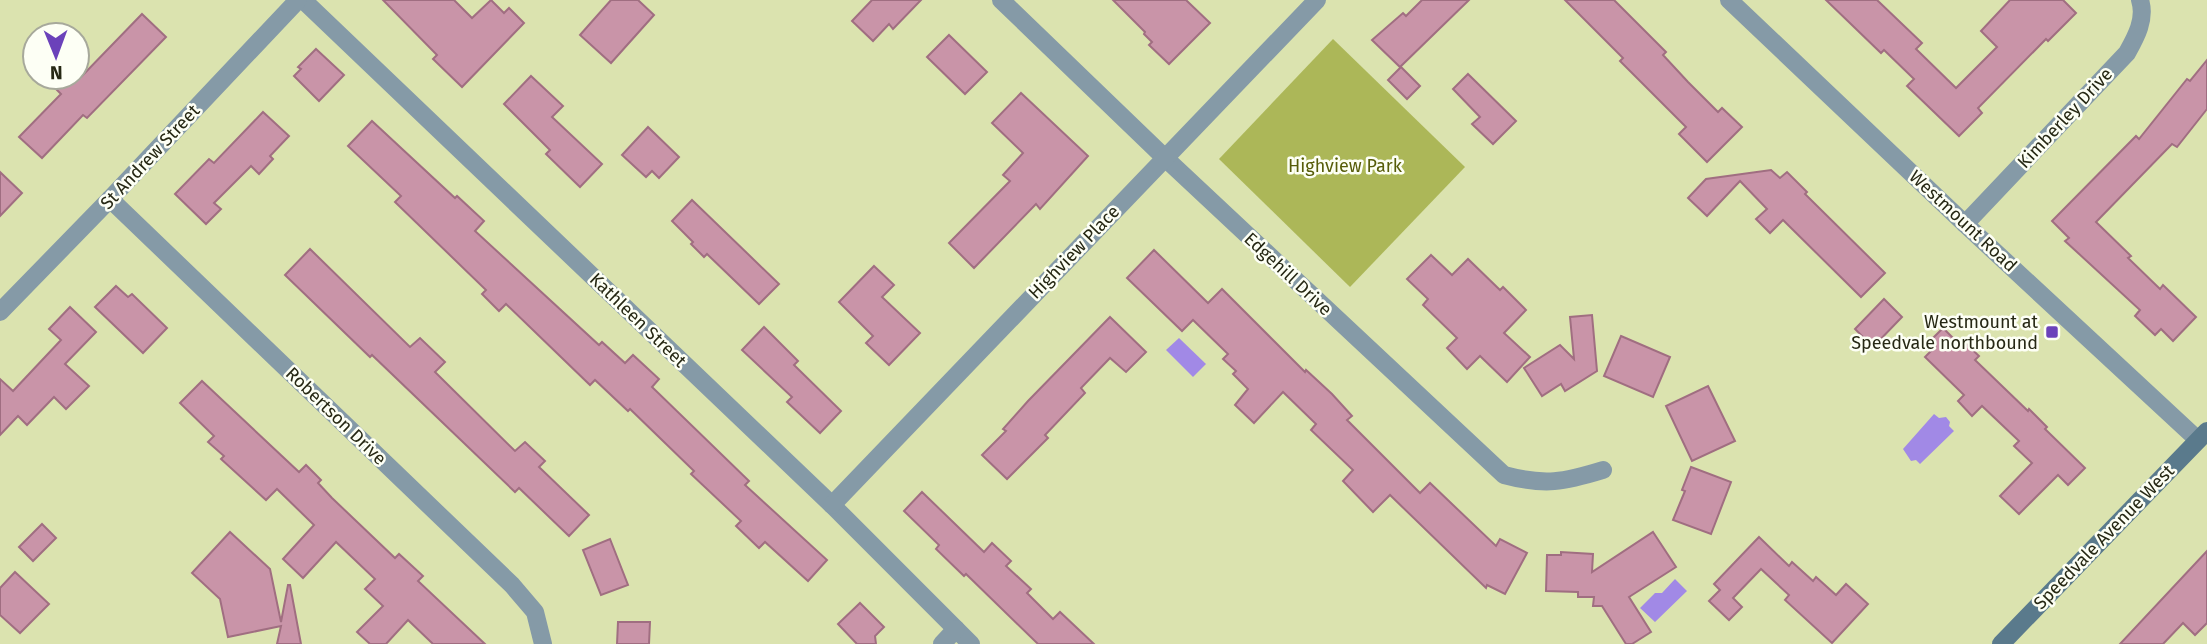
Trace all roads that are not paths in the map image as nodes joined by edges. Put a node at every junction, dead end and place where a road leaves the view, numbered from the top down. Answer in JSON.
{"nodes":[{"id":1,"x":300,"y":0,"type":"edge"},
{"id":2,"x":1001,"y":0,"type":"edge"},
{"id":3,"x":1317,"y":0,"type":"edge"},
{"id":4,"x":1729,"y":0,"type":"edge"},
{"id":5,"x":2140,"y":0,"type":"edge"},
{"id":6,"x":1164,"y":158,"type":"junction"},
{"id":7,"x":110,"y":200,"type":"junction"},
{"id":8,"x":1965,"y":224,"type":"junction"},
{"id":9,"x":0,"y":312,"type":"edge"},
{"id":10,"x":2203,"y":435,"type":"edge"},
{"id":11,"x":1603,"y":470,"type":"dead end"},
{"id":12,"x":832,"y":505,"type":"junction"},
{"id":13,"x":956,"y":629,"type":"junction"},
{"id":14,"x":543,"y":644,"type":"edge"},
{"id":15,"x":942,"y":644,"type":"edge"},
{"id":16,"x":971,"y":644,"type":"edge"},
{"id":17,"x":2001,"y":644,"type":"edge"}],
"edges":[{"from":1,"to":7,"type":"street","name":"St Andrew Street"},
{"from":1,"to":12,"type":"street","name":"Kathleen Street"},
{"from":2,"to":6,"type":"street","name":"Edgehill Drive"},
{"from":3,"to":6,"type":"street","name":"Highview Place"},
{"from":4,"to":8,"type":"street","name":"Westmount Road"},
{"from":5,"to":8,"type":"street","name":"Kimberley Drive"},
{"from":6,"to":11,"type":"street","name":"Edgehill Drive"},
{"from":6,"to":12,"type":"street","name":"Highview Place"},
{"from":7,"to":9,"type":"street","name":"St Andrew Street"},
{"from":7,"to":14,"type":"street","name":"Robertson Drive"},
{"from":8,"to":10,"type":"street","name":"Westmount Road"},
{"from":10,"to":17,"type":"main road","name":"Speedvale Avenue West"},
{"from":12,"to":13,"type":"street","name":"Kathleen Street"},
{"from":13,"to":15,"type":"street"},
{"from":13,"to":16,"type":"street","name":"Kathleen Street"}]}
